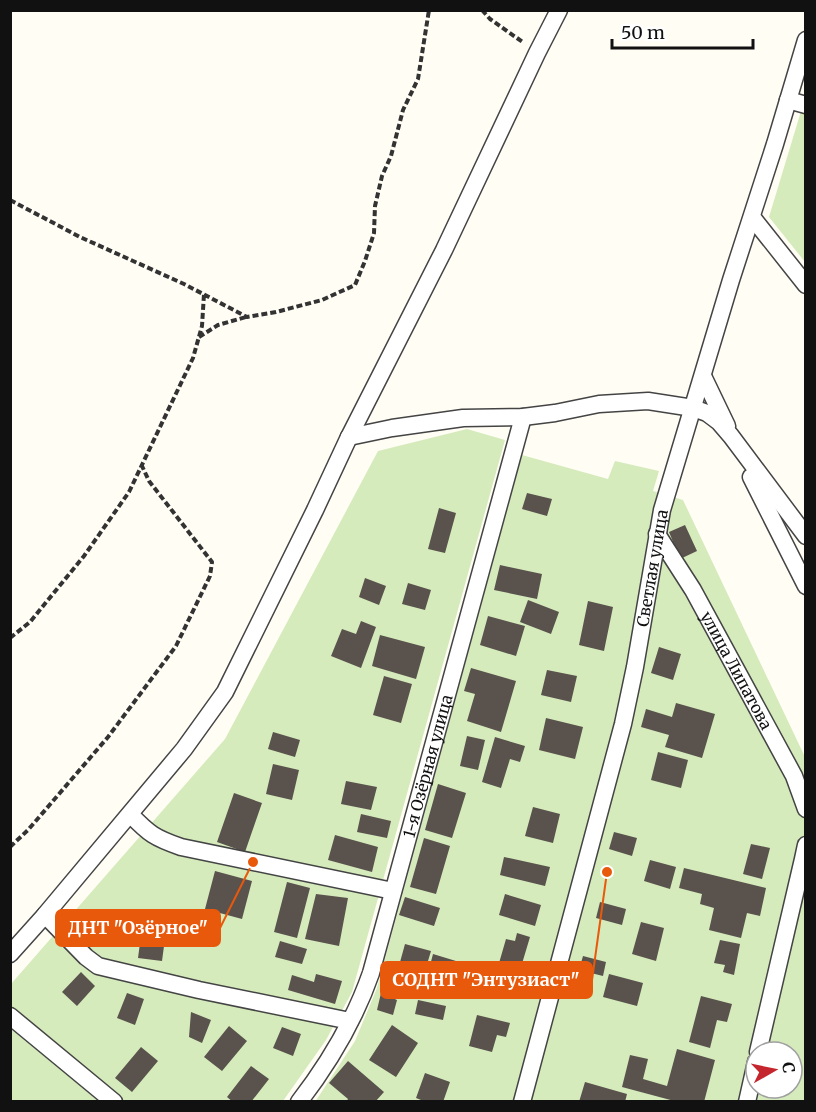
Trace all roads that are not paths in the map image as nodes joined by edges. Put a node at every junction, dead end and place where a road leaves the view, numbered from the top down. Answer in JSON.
{"nodes":[{"id":1,"x":559,"y":10,"type":"edge"},
{"id":2,"x":806,"y":40,"type":"edge"},
{"id":3,"x":788,"y":100,"type":"junction"},
{"id":4,"x":806,"y":105,"type":"edge"},
{"id":5,"x":752,"y":217,"type":"junction"},
{"id":6,"x":799,"y":270,"type":"edge"},
{"id":7,"x":806,"y":285,"type":"edge"},
{"id":8,"x":703,"y":376,"type":"junction"},
{"id":9,"x":693,"y":408,"type":"junction"},
{"id":10,"x":523,"y":417,"type":"junction"},
{"id":11,"x":731,"y":436,"type":"junction"},
{"id":12,"x":349,"y":437,"type":"junction"},
{"id":13,"x":657,"y":534,"type":"junction"},
{"id":14,"x":806,"y":536,"type":"edge"},
{"id":15,"x":806,"y":586,"type":"edge"},
{"id":16,"x":806,"y":809,"type":"edge"},
{"id":17,"x":130,"y":813,"type":"junction"},
{"id":18,"x":806,"y":845,"type":"edge"},
{"id":19,"x":393,"y":891,"type":"junction"},
{"id":20,"x":45,"y":915,"type":"junction"},
{"id":21,"x":10,"y":954,"type":"edge"},
{"id":22,"x":10,"y":1016,"type":"edge"},
{"id":23,"x":350,"y":1021,"type":"junction"},
{"id":24,"x":761,"y":1040,"type":"edge"},
{"id":25,"x":114,"y":1101,"type":"edge"},
{"id":26,"x":299,"y":1101,"type":"edge"},
{"id":27,"x":522,"y":1101,"type":"edge"}],
"edges":[{"from":1,"to":12,"type":"street"},
{"from":2,"to":3,"type":"street","name":"Светлая улица"},
{"from":3,"to":4,"type":"street"},
{"from":3,"to":5,"type":"street","name":"Светлая улица"},
{"from":5,"to":6,"type":"street"},
{"from":5,"to":8,"type":"street","name":"Светлая улица"},
{"from":6,"to":7,"type":"street"},
{"from":8,"to":9,"type":"street","name":"Светлая улица"},
{"from":8,"to":11,"type":"street"},
{"from":9,"to":10,"type":"street"},
{"from":9,"to":11,"type":"street"},
{"from":9,"to":13,"type":"street","name":"Светлая улица"},
{"from":10,"to":12,"type":"street"},
{"from":10,"to":19,"type":"street","name":"1-я Озёрная улица"},
{"from":11,"to":14,"type":"street"},
{"from":11,"to":15,"type":"street"},
{"from":12,"to":17,"type":"street"},
{"from":13,"to":16,"type":"street","name":"улица Липатова"},
{"from":13,"to":27,"type":"street","name":"Светлая улица"},
{"from":17,"to":19,"type":"street"},
{"from":17,"to":20,"type":"street"},
{"from":18,"to":24,"type":"street"},
{"from":19,"to":23,"type":"street","name":"1-я Озёрная улица"},
{"from":20,"to":21,"type":"street"},
{"from":20,"to":23,"type":"street"},
{"from":22,"to":25,"type":"street"},
{"from":23,"to":26,"type":"street","name":"1-я Озёрная улица"}]}
